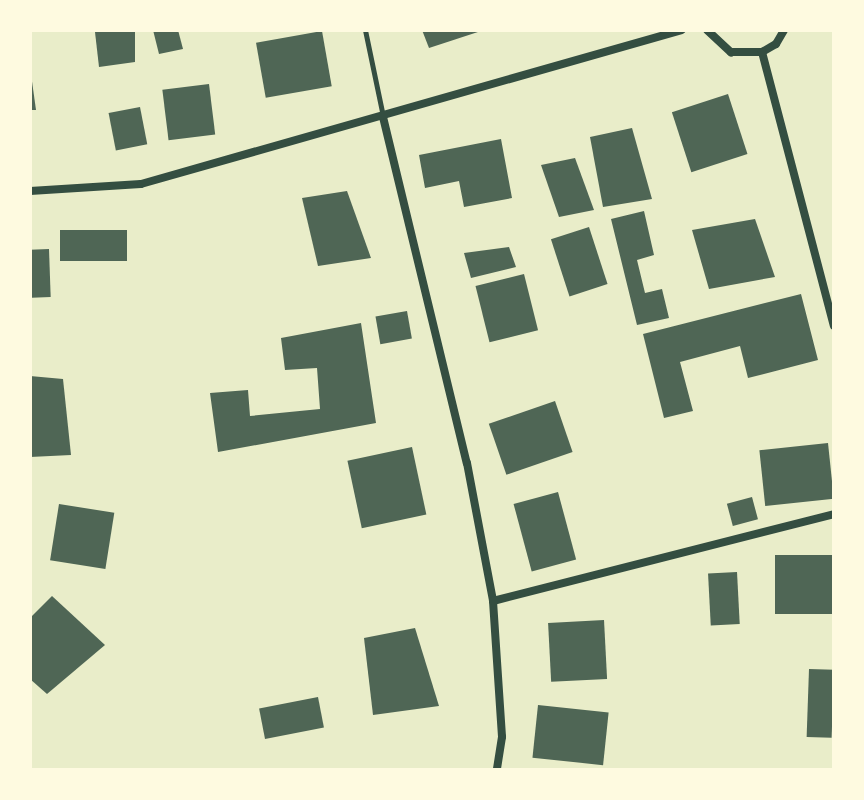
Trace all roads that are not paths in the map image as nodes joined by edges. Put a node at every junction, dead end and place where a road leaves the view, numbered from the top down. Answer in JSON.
{"nodes":[{"id":1,"x":365,"y":30,"type":"edge"},
{"id":2,"x":682,"y":30,"type":"edge"},
{"id":3,"x":707,"y":30,"type":"edge"},
{"id":4,"x":784,"y":30,"type":"edge"},
{"id":5,"x":762,"y":52,"type":"junction"},
{"id":6,"x":383,"y":117,"type":"junction"},
{"id":7,"x":30,"y":191,"type":"edge"},
{"id":8,"x":834,"y":326,"type":"edge"},
{"id":9,"x":834,"y":514,"type":"edge"},
{"id":10,"x":493,"y":601,"type":"junction"},
{"id":11,"x":497,"y":770,"type":"edge"}],
"edges":[{"from":1,"to":6,"type":"lane"},
{"from":2,"to":6,"type":"street"},
{"from":3,"to":5,"type":"street"},
{"from":4,"to":5,"type":"street"},
{"from":5,"to":8,"type":"street"},
{"from":6,"to":7,"type":"street"},
{"from":6,"to":10,"type":"street"},
{"from":9,"to":10,"type":"street"},
{"from":10,"to":11,"type":"street"}]}
